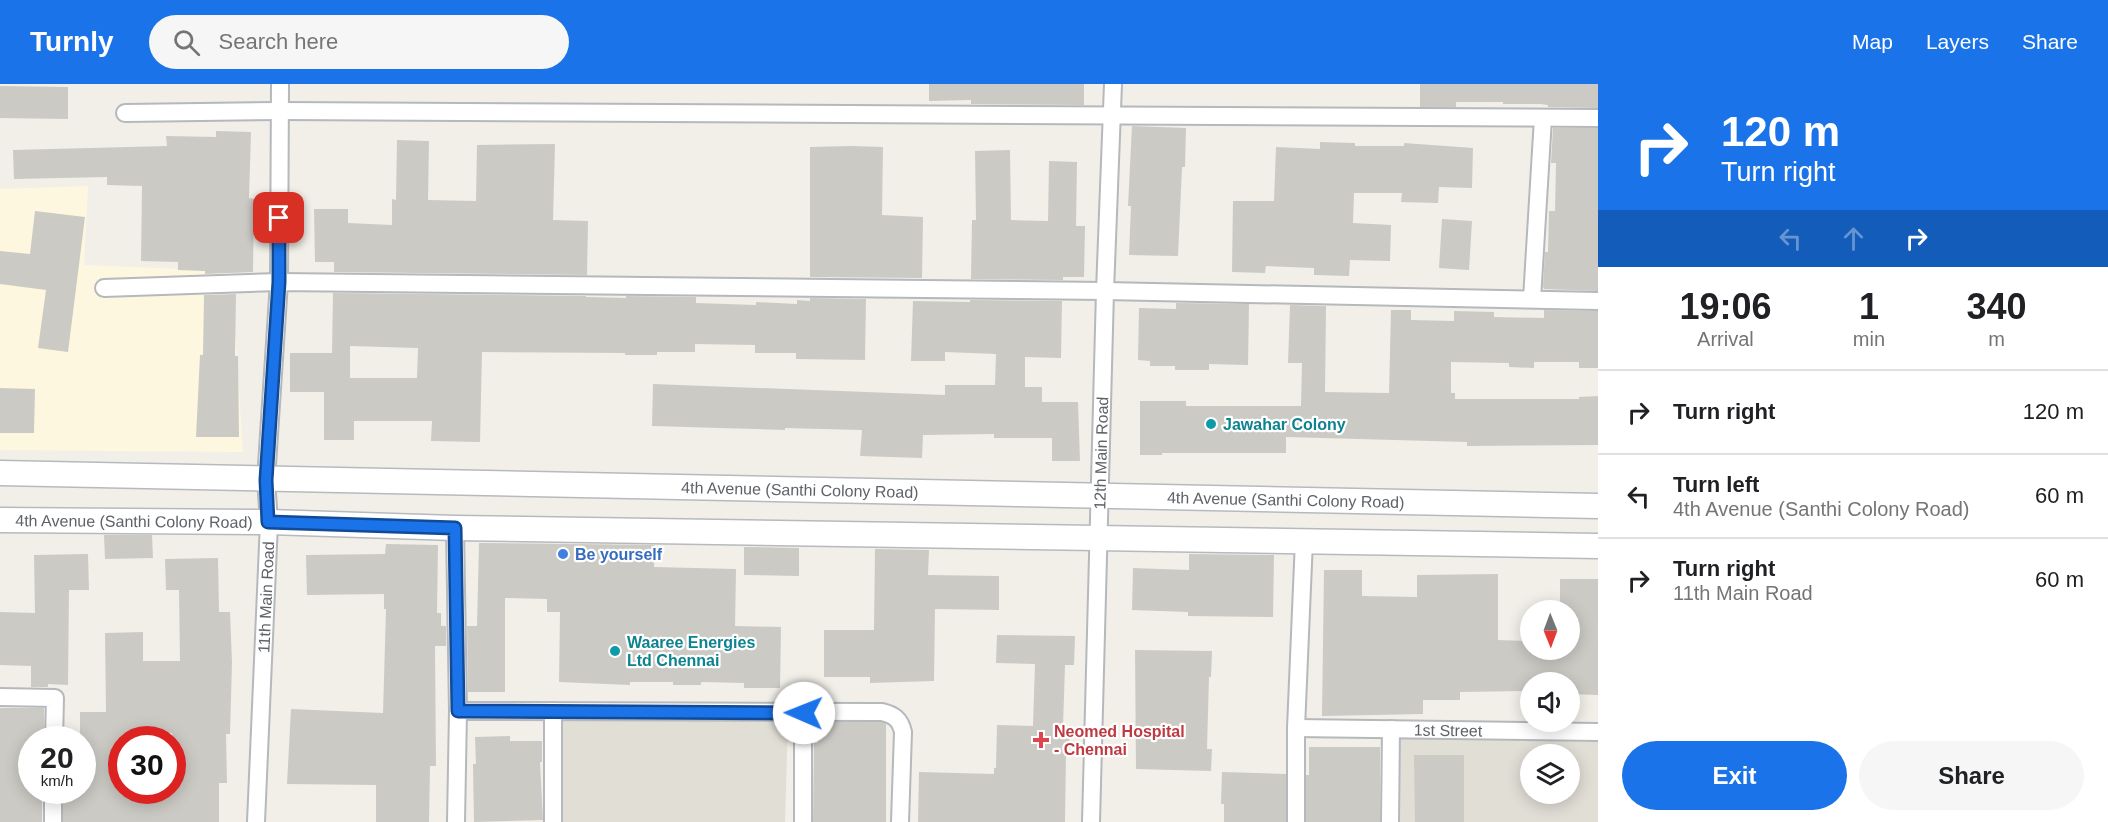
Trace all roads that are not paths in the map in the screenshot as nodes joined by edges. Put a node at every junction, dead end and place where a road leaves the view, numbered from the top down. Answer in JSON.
{"nodes":[{"id":1,"x":280,"y":84,"type":"edge"},
{"id":2,"x":1113,"y":84,"type":"edge"},
{"id":3,"x":280,"y":111,"type":"junction"},
{"id":4,"x":125,"y":113,"type":"dead end"},
{"id":5,"x":1112,"y":117,"type":"junction"},
{"id":6,"x":1543,"y":118,"type":"junction"},
{"id":7,"x":1598,"y":118,"type":"edge"},
{"id":8,"x":279,"y":282,"type":"junction"},
{"id":9,"x":104,"y":288,"type":"dead end"},
{"id":10,"x":1105,"y":291,"type":"junction"},
{"id":11,"x":1532,"y":300,"type":"junction"},
{"id":12,"x":1598,"y":301,"type":"edge"},
{"id":13,"x":0,"y":473,"type":"edge"},
{"id":14,"x":266,"y":480,"type":"junction"},
{"id":15,"x":1100,"y":495,"type":"junction"},
{"id":16,"x":1598,"y":506,"type":"edge"},
{"id":17,"x":0,"y":520,"type":"edge"},
{"id":18,"x":268,"y":522,"type":"junction"},
{"id":19,"x":455,"y":528,"type":"junction"},
{"id":20,"x":1099,"y":537,"type":"junction"},
{"id":21,"x":1304,"y":540,"type":"junction"},
{"id":22,"x":1598,"y":546,"type":"edge"},
{"id":23,"x":0,"y":697,"type":"edge"},
{"id":24,"x":458,"y":711,"type":"junction"},
{"id":25,"x":554,"y":711,"type":"junction"},
{"id":26,"x":804,"y":713,"type":"junction"},
{"id":27,"x":54,"y":726,"type":"edge"},
{"id":28,"x":1296,"y":728,"type":"junction"},
{"id":29,"x":1391,"y":729,"type":"junction"},
{"id":30,"x":1598,"y":732,"type":"edge"},
{"id":31,"x":53,"y":804,"type":"edge"},
{"id":32,"x":53,"y":822,"type":"edge"},
{"id":33,"x":256,"y":822,"type":"edge"},
{"id":34,"x":456,"y":822,"type":"edge"},
{"id":35,"x":553,"y":822,"type":"edge"},
{"id":36,"x":803,"y":822,"type":"edge"},
{"id":37,"x":900,"y":822,"type":"edge"},
{"id":38,"x":1091,"y":822,"type":"edge"},
{"id":39,"x":1296,"y":822,"type":"edge"},
{"id":40,"x":1390,"y":822,"type":"edge"}],
"edges":[{"from":1,"to":3,"type":"street","name":"11th Main Road"},
{"from":2,"to":5,"type":"street","name":"12th Main Road"},
{"from":3,"to":4,"type":"street"},
{"from":3,"to":5,"type":"street"},
{"from":3,"to":8,"type":"street","name":"11th Main Road"},
{"from":5,"to":6,"type":"street"},
{"from":5,"to":10,"type":"street","name":"12th Main Road"},
{"from":6,"to":7,"type":"street"},
{"from":6,"to":11,"type":"street"},
{"from":8,"to":9,"type":"street"},
{"from":8,"to":10,"type":"street"},
{"from":8,"to":14,"type":"street","name":"11th Main Road"},
{"from":10,"to":11,"type":"street"},
{"from":10,"to":15,"type":"street","name":"12th Main Road"},
{"from":11,"to":12,"type":"street"},
{"from":13,"to":14,"type":"street","name":"4th Avenue (Santhi Colony Road)"},
{"from":14,"to":15,"type":"street","name":"4th Avenue (Santhi Colony Road)"},
{"from":14,"to":18,"type":"street","name":"11th Main Road"},
{"from":15,"to":16,"type":"street","name":"4th Avenue (Santhi Colony Road)"},
{"from":15,"to":20,"type":"street","name":"12th Main Road"},
{"from":17,"to":18,"type":"street","name":"4th Avenue (Santhi Colony Road)"},
{"from":18,"to":19,"type":"street","name":"4th Avenue (Santhi Colony Road)"},
{"from":18,"to":33,"type":"street","name":"11th Main Road"},
{"from":19,"to":20,"type":"street","name":"4th Avenue (Santhi Colony Road)"},
{"from":19,"to":24,"type":"street"},
{"from":20,"to":21,"type":"street","name":"4th Avenue (Santhi Colony Road)"},
{"from":20,"to":38,"type":"street","name":"12th Main Road"},
{"from":21,"to":22,"type":"street","name":"4th Avenue (Santhi Colony Road)"},
{"from":21,"to":28,"type":"street"},
{"from":23,"to":27,"type":"street"},
{"from":24,"to":25,"type":"street"},
{"from":24,"to":34,"type":"street"},
{"from":25,"to":26,"type":"street"},
{"from":25,"to":35,"type":"street"},
{"from":26,"to":36,"type":"street"},
{"from":26,"to":37,"type":"street"},
{"from":28,"to":29,"type":"street","name":"1st Street"},
{"from":28,"to":39,"type":"street"},
{"from":29,"to":30,"type":"street","name":"1st Street"},
{"from":29,"to":40,"type":"street"},
{"from":31,"to":32,"type":"street"}]}
